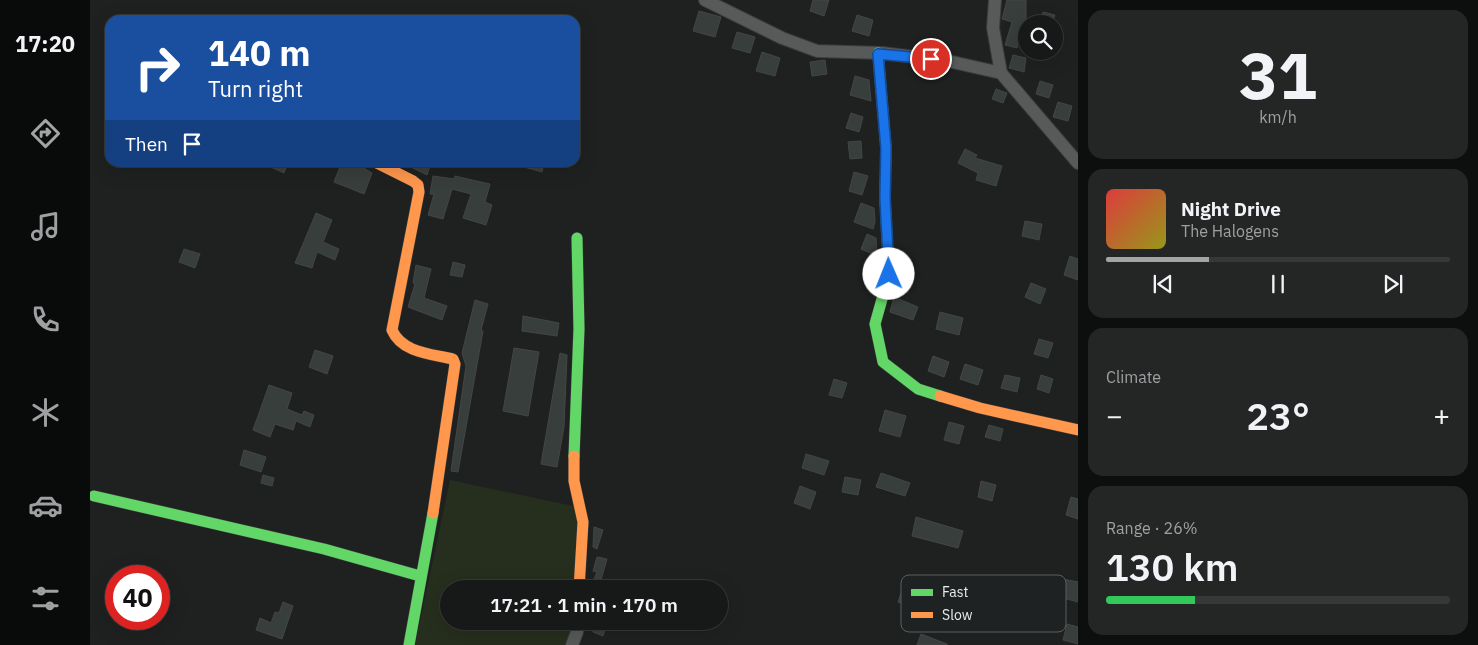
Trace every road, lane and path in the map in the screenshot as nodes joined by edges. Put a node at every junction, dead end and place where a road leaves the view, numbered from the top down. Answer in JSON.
{"nodes":[{"id":1,"x":705,"y":0,"type":"edge"},
{"id":2,"x":995,"y":0,"type":"edge"},
{"id":3,"x":878,"y":54,"type":"junction"},
{"id":4,"x":1001,"y":73,"type":"junction"},
{"id":5,"x":1078,"y":163,"type":"edge"},
{"id":6,"x":385,"y":167,"type":"edge"},
{"id":7,"x":577,"y":238,"type":"dead end"},
{"id":8,"x":1078,"y":430,"type":"edge"},
{"id":9,"x":94,"y":496,"type":"dead end"},
{"id":10,"x":420,"y":576,"type":"junction"},
{"id":11,"x":580,"y":580,"type":"edge"},
{"id":12,"x":577,"y":630,"type":"edge"},
{"id":13,"x":409,"y":645,"type":"edge"},
{"id":14,"x":572,"y":645,"type":"edge"}],
"edges":[{"from":1,"to":3,"type":"street"},
{"from":2,"to":4,"type":"street"},
{"from":3,"to":4,"type":"street"},
{"from":3,"to":8,"type":"street"},
{"from":4,"to":5,"type":"street"},
{"from":6,"to":10,"type":"street"},
{"from":7,"to":11,"type":"street"},
{"from":9,"to":10,"type":"street"},
{"from":10,"to":13,"type":"street"},
{"from":12,"to":14,"type":"street"}]}
